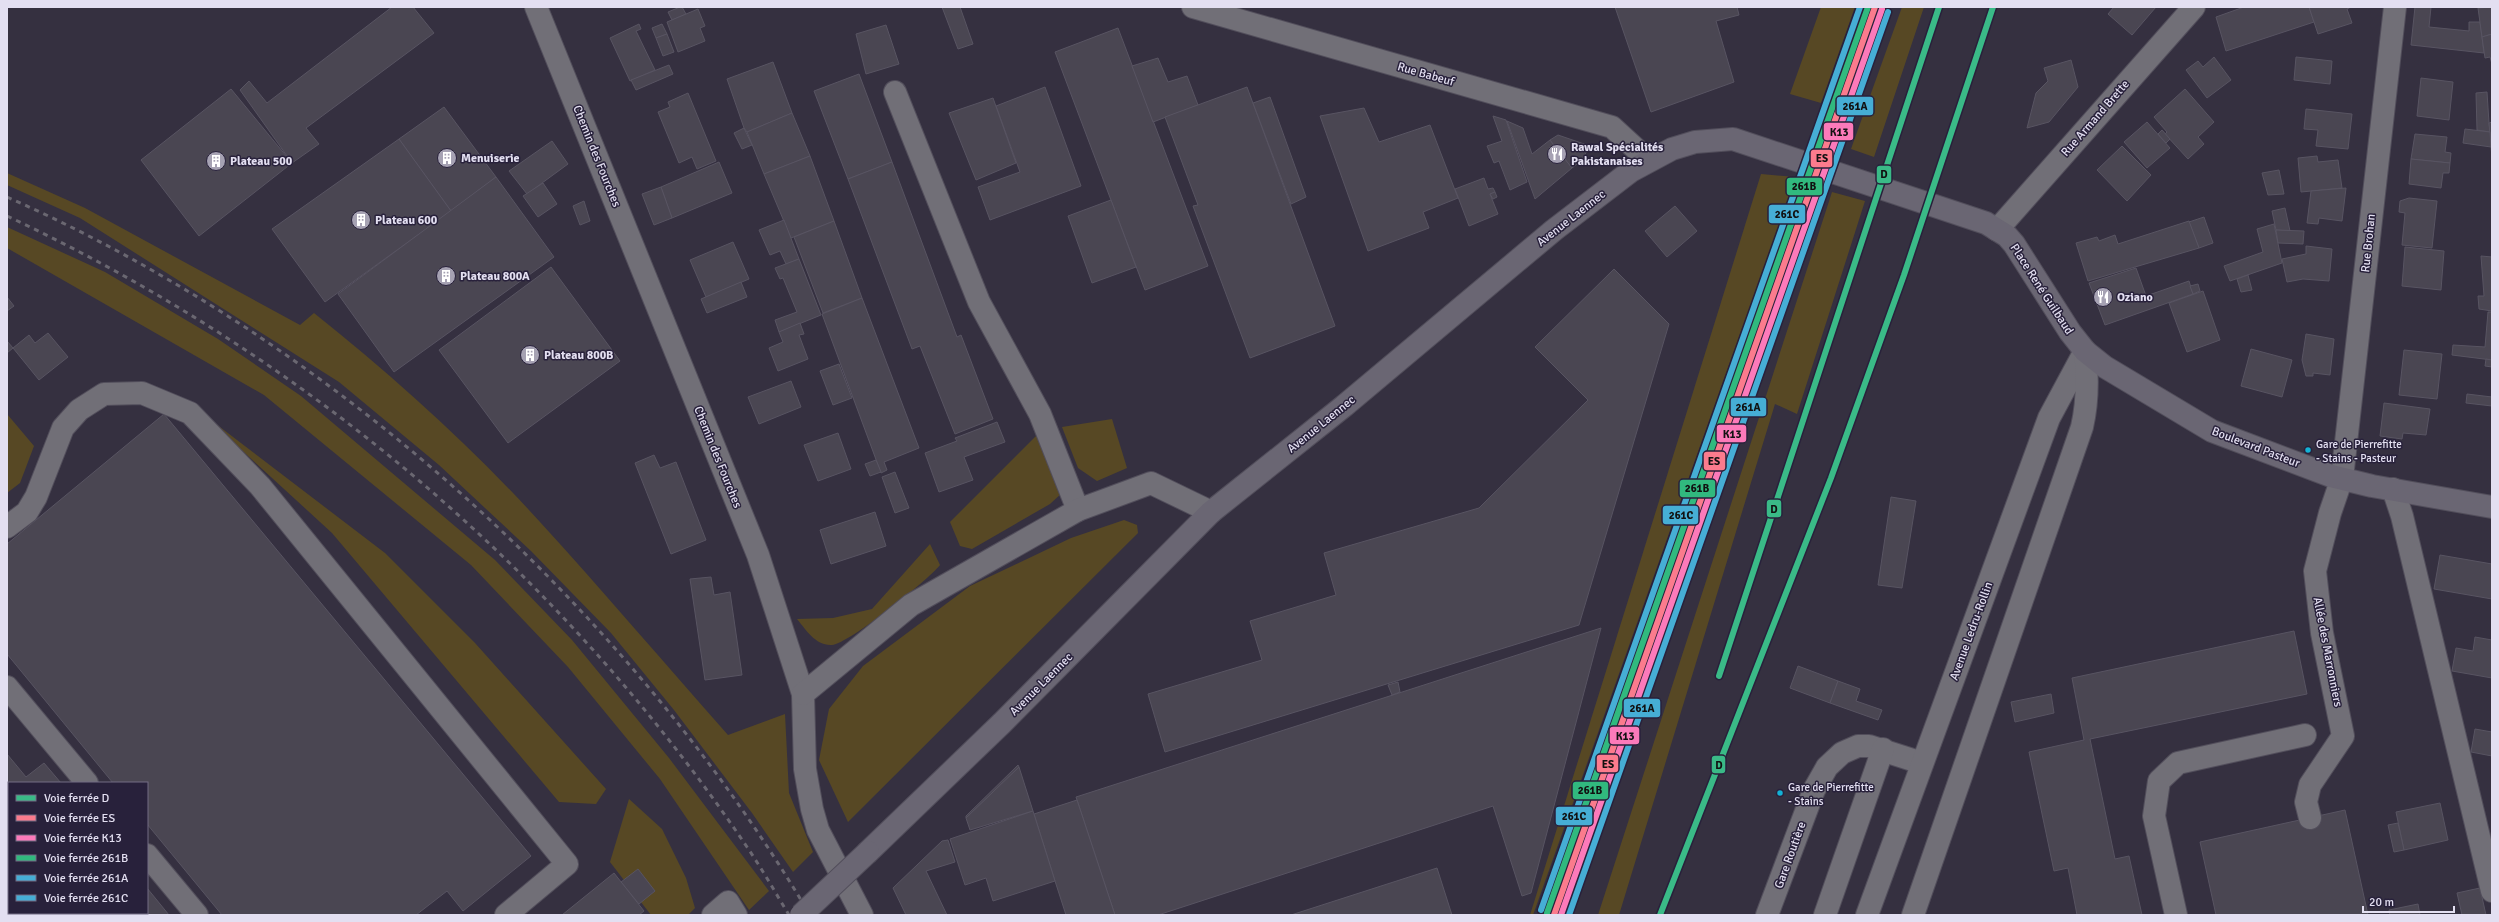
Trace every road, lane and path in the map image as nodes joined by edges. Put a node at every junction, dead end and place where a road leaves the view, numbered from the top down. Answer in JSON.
{"nodes":[{"id":1,"x":536,"y":7,"type":"edge"},
{"id":2,"x":1192,"y":7,"type":"edge"},
{"id":3,"x":2194,"y":7,"type":"edge"},
{"id":4,"x":2395,"y":7,"type":"edge"},
{"id":5,"x":895,"y":92,"type":"dead end"},
{"id":6,"x":1648,"y":160,"type":"junction"},
{"id":7,"x":1997,"y":230,"type":"junction"},
{"id":8,"x":2085,"y":351,"type":"junction"},
{"id":9,"x":2342,"y":478,"type":"junction"},
{"id":10,"x":2393,"y":489,"type":"junction"},
{"id":11,"x":2492,"y":507,"type":"edge"},
{"id":12,"x":1078,"y":510,"type":"junction"},
{"id":13,"x":1211,"y":512,"type":"junction"},
{"id":14,"x":7,"y":527,"type":"edge"},
{"id":15,"x":7,"y":687,"type":"edge"},
{"id":16,"x":804,"y":694,"type":"junction"},
{"id":17,"x":2305,"y":735,"type":"dead end"},
{"id":18,"x":1883,"y":749,"type":"junction"},
{"id":19,"x":1922,"y":762,"type":"junction"},
{"id":20,"x":86,"y":782,"type":"edge"},
{"id":21,"x":2310,"y":818,"type":"dead end"},
{"id":22,"x":148,"y":856,"type":"edge"},
{"id":23,"x":2492,"y":891,"type":"edge"},
{"id":24,"x":197,"y":915,"type":"edge"},
{"id":25,"x":506,"y":915,"type":"edge"},
{"id":26,"x":801,"y":915,"type":"edge"},
{"id":27,"x":862,"y":915,"type":"edge"},
{"id":28,"x":1767,"y":915,"type":"edge"},
{"id":29,"x":1825,"y":915,"type":"edge"},
{"id":30,"x":1867,"y":915,"type":"edge"},
{"id":31,"x":1913,"y":915,"type":"edge"},
{"id":32,"x":2176,"y":915,"type":"edge"}],
"edges":[{"from":1,"to":16,"type":"street","name":"Chemin des Fourches"},
{"from":2,"to":6,"type":"street","name":"Rue Babeuf"},
{"from":3,"to":7,"type":"street","name":"Rue Armand Brette"},
{"from":4,"to":9,"type":"street","name":"Rue Brohan"},
{"from":5,"to":12,"type":"street"},
{"from":6,"to":7,"type":"main road","name":"Avenue Laennec"},
{"from":6,"to":13,"type":"main road","name":"Avenue Laennec"},
{"from":7,"to":8,"type":"main road","name":"Place René Guilbaud"},
{"from":8,"to":9,"type":"main road","name":"Boulevard Pasteur"},
{"from":8,"to":19,"type":"street","name":"Avenue Ledru-Rollin"},
{"from":8,"to":31,"type":"street"},
{"from":9,"to":10,"type":"main road","name":"Boulevard Pasteur"},
{"from":9,"to":21,"type":"street","name":"Allée des Marronniers"},
{"from":10,"to":11,"type":"main road","name":"Boulevard Pasteur"},
{"from":10,"to":23,"type":"street"},
{"from":12,"to":13,"type":"street"},
{"from":12,"to":16,"type":"street"},
{"from":13,"to":26,"type":"main road","name":"Avenue Laennec","bridge":true},
{"from":14,"to":25,"type":"street"},
{"from":15,"to":20,"type":"street"},
{"from":16,"to":27,"type":"street","name":"Chemin des Fourches"},
{"from":17,"to":32,"type":"street"},
{"from":18,"to":19,"type":"street","name":"Gare Routière"},
{"from":18,"to":28,"type":"street","name":"Gare Routière"},
{"from":18,"to":29,"type":"street"},
{"from":19,"to":30,"type":"street","name":"Avenue Ledru-Rollin"},
{"from":22,"to":24,"type":"street"}]}
